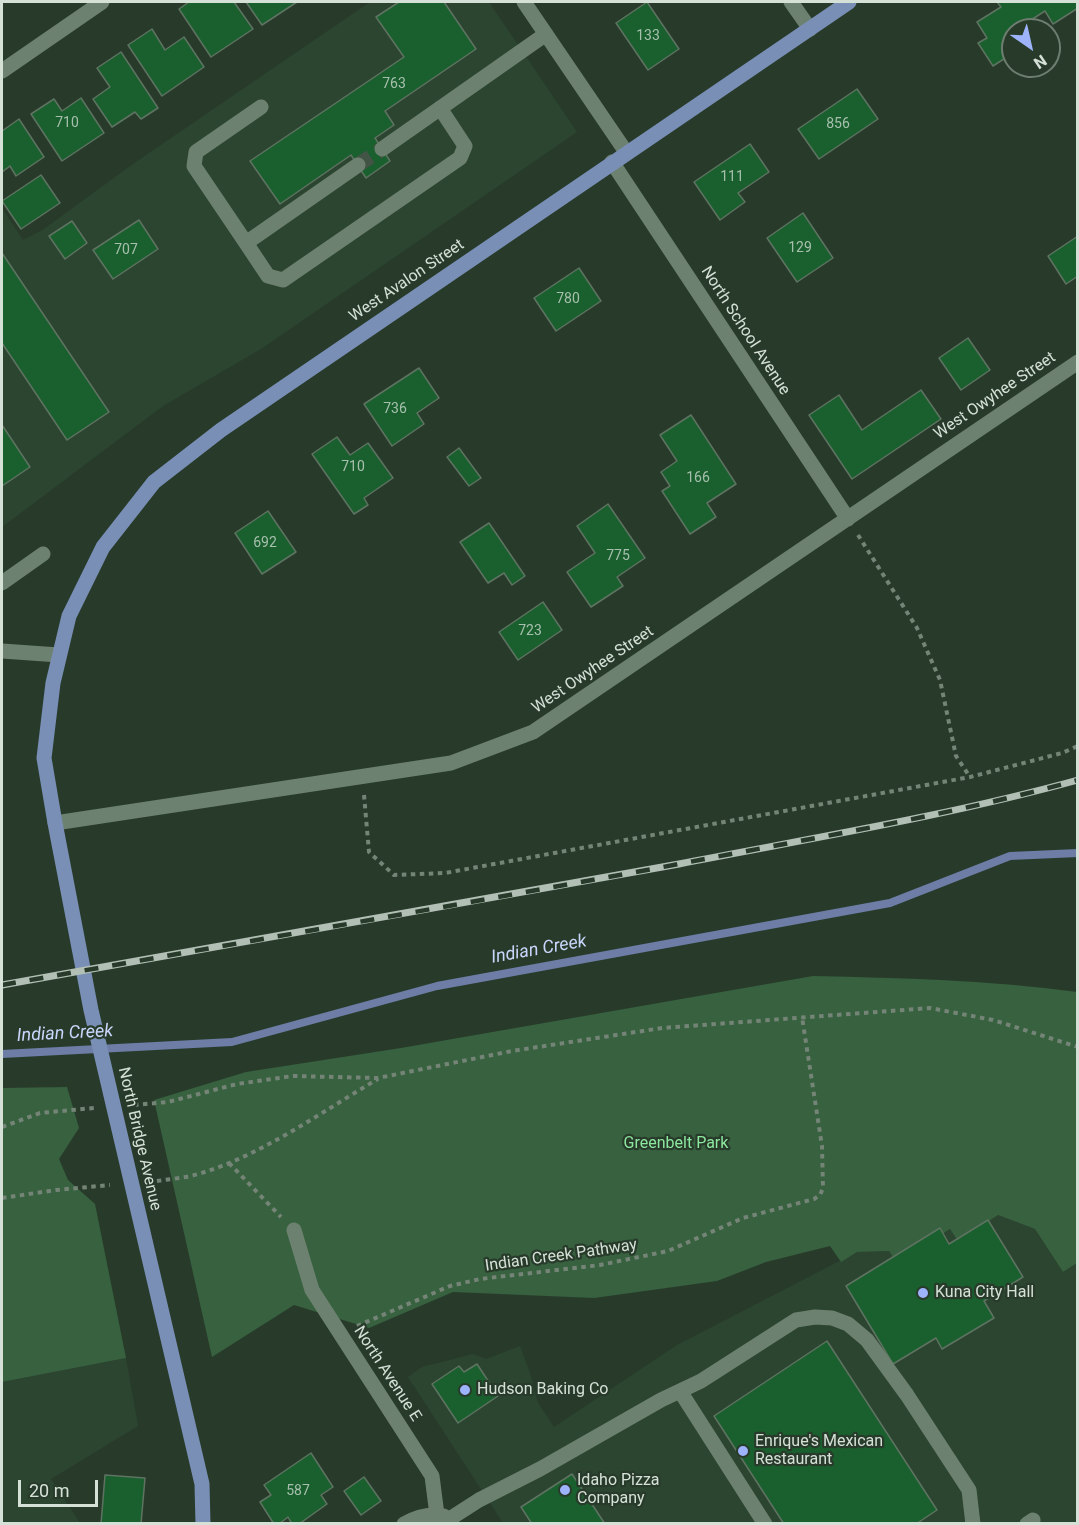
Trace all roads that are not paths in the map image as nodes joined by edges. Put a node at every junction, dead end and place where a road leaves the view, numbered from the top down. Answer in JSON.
{"nodes":[{"id":1,"x":102,"y":2,"type":"edge"},
{"id":2,"x":525,"y":2,"type":"edge"},
{"id":3,"x":791,"y":2,"type":"edge"},
{"id":4,"x":849,"y":2,"type":"edge"},
{"id":5,"x":810,"y":29,"type":"junction"},
{"id":6,"x":546,"y":34,"type":"junction"},
{"id":7,"x":2,"y":71,"type":"edge"},
{"id":8,"x":261,"y":107,"type":"dead end"},
{"id":9,"x":440,"y":108,"type":"junction"},
{"id":10,"x":382,"y":148,"type":"tunnel mouth"},
{"id":11,"x":626,"y":152,"type":"junction"},
{"id":12,"x":612,"y":162,"type":"junction"},
{"id":13,"x":358,"y":165,"type":"tunnel mouth"},
{"id":14,"x":246,"y":243,"type":"junction"},
{"id":15,"x":1077,"y":362,"type":"edge"},
{"id":16,"x":848,"y":519,"type":"junction"},
{"id":17,"x":43,"y":554,"type":"dead end"},
{"id":18,"x":2,"y":583,"type":"edge"},
{"id":19,"x":2,"y":651,"type":"edge"},
{"id":20,"x":59,"y":655,"type":"junction"},
{"id":21,"x":55,"y":823,"type":"junction"},
{"id":22,"x":294,"y":1230,"type":"road end"},
{"id":23,"x":680,"y":1391,"type":"junction"},
{"id":24,"x":449,"y":1519,"type":"edge"},
{"id":25,"x":203,"y":1524,"type":"edge"},
{"id":26,"x":404,"y":1524,"type":"edge"},
{"id":27,"x":765,"y":1524,"type":"edge"},
{"id":28,"x":973,"y":1524,"type":"edge"}],
"edges":[{"from":1,"to":7,"type":"street"},
{"from":2,"to":6,"type":"street"},
{"from":3,"to":5,"type":"street"},
{"from":4,"to":5,"type":"main road","name":"West Avalon Street"},
{"from":5,"to":11,"type":"main road","name":"West Avalon Street"},
{"from":6,"to":9,"type":"street"},
{"from":6,"to":11,"type":"street"},
{"from":8,"to":14,"type":"street"},
{"from":9,"to":10,"type":"street"},
{"from":9,"to":14,"type":"street"},
{"from":11,"to":12,"type":"main road","name":"West Avalon Street"},
{"from":12,"to":16,"type":"street","name":"North School Avenue"},
{"from":12,"to":20,"type":"main road","name":"West Avalon Street"},
{"from":13,"to":14,"type":"street"},
{"from":15,"to":16,"type":"street","name":"West Owyhee Street"},
{"from":16,"to":21,"type":"street","name":"West Owyhee Street"},
{"from":17,"to":18,"type":"street"},
{"from":19,"to":20,"type":"street"},
{"from":20,"to":21,"type":"main road","name":"North Bridge Avenue"},
{"from":21,"to":25,"type":"main road","name":"North Bridge Avenue"},
{"from":22,"to":24,"type":"street","name":"North Avenue E"},
{"from":23,"to":24,"type":"street"},
{"from":23,"to":27,"type":"street"},
{"from":23,"to":28,"type":"street"},
{"from":24,"to":26,"type":"street"}]}
